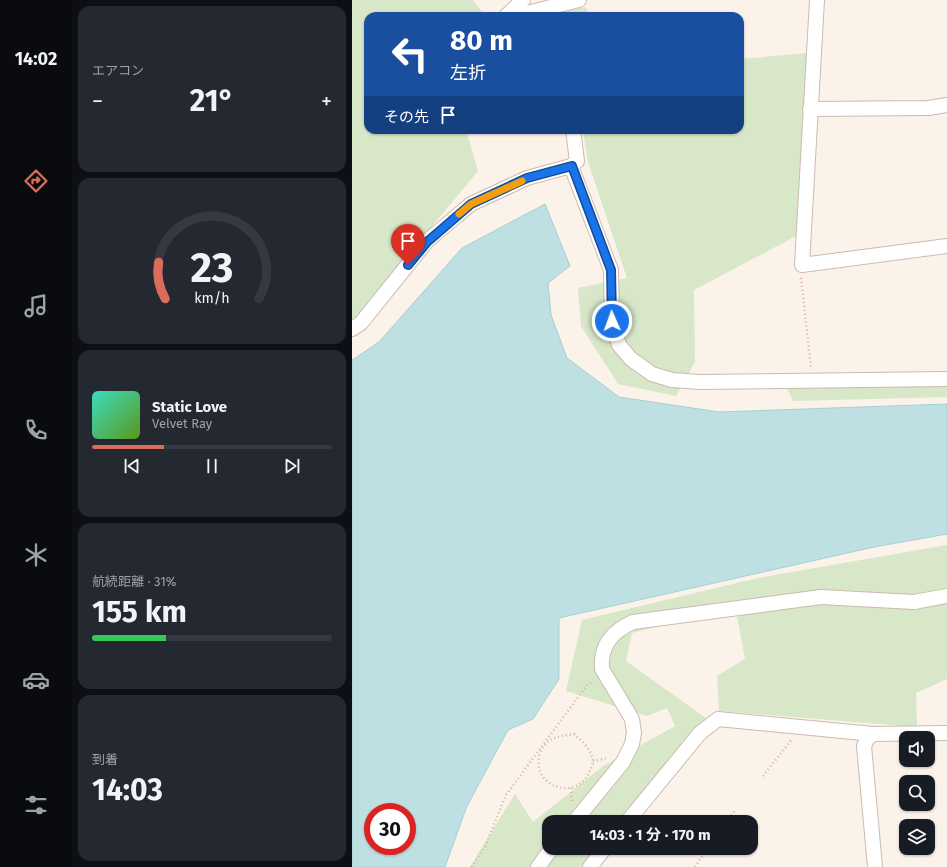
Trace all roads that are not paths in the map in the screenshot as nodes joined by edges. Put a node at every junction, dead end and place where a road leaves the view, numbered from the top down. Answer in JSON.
{"nodes":[{"id":1,"x":523,"y":0,"type":"edge"},
{"id":2,"x":579,"y":0,"type":"edge"},
{"id":3,"x":817,"y":0,"type":"edge"},
{"id":4,"x":510,"y":12,"type":"edge"},
{"id":5,"x":531,"y":12,"type":"edge"},
{"id":6,"x":947,"y":105,"type":"edge"},
{"id":7,"x":810,"y":109,"type":"junction"},
{"id":8,"x":574,"y":134,"type":"edge"},
{"id":9,"x":572,"y":166,"type":"junction"},
{"id":10,"x":947,"y":246,"type":"edge"},
{"id":11,"x":352,"y":329,"type":"edge"},
{"id":12,"x":947,"y":379,"type":"edge"},
{"id":13,"x":947,"y":596,"type":"edge"},
{"id":14,"x":947,"y":732,"type":"edge"},
{"id":15,"x":873,"y":734,"type":"junction"},
{"id":16,"x":580,"y":815,"type":"edge"},
{"id":17,"x":633,"y":815,"type":"edge"},
{"id":18,"x":547,"y":855,"type":"edge"},
{"id":19,"x":599,"y":855,"type":"edge"},
{"id":20,"x":538,"y":867,"type":"edge"},
{"id":21,"x":590,"y":867,"type":"edge"},
{"id":22,"x":875,"y":867,"type":"edge"}],
"edges":[{"from":1,"to":4,"type":"street"},
{"from":2,"to":5,"type":"street"},
{"from":3,"to":7,"type":"street"},
{"from":6,"to":7,"type":"street"},
{"from":7,"to":10,"type":"street"},
{"from":8,"to":9,"type":"street"},
{"from":9,"to":11,"type":"street"},
{"from":9,"to":12,"type":"street"},
{"from":13,"to":16,"type":"street"},
{"from":14,"to":15,"type":"street"},
{"from":15,"to":17,"type":"street"},
{"from":15,"to":22,"type":"street"},
{"from":18,"to":20,"type":"street"},
{"from":19,"to":21,"type":"street"}]}
